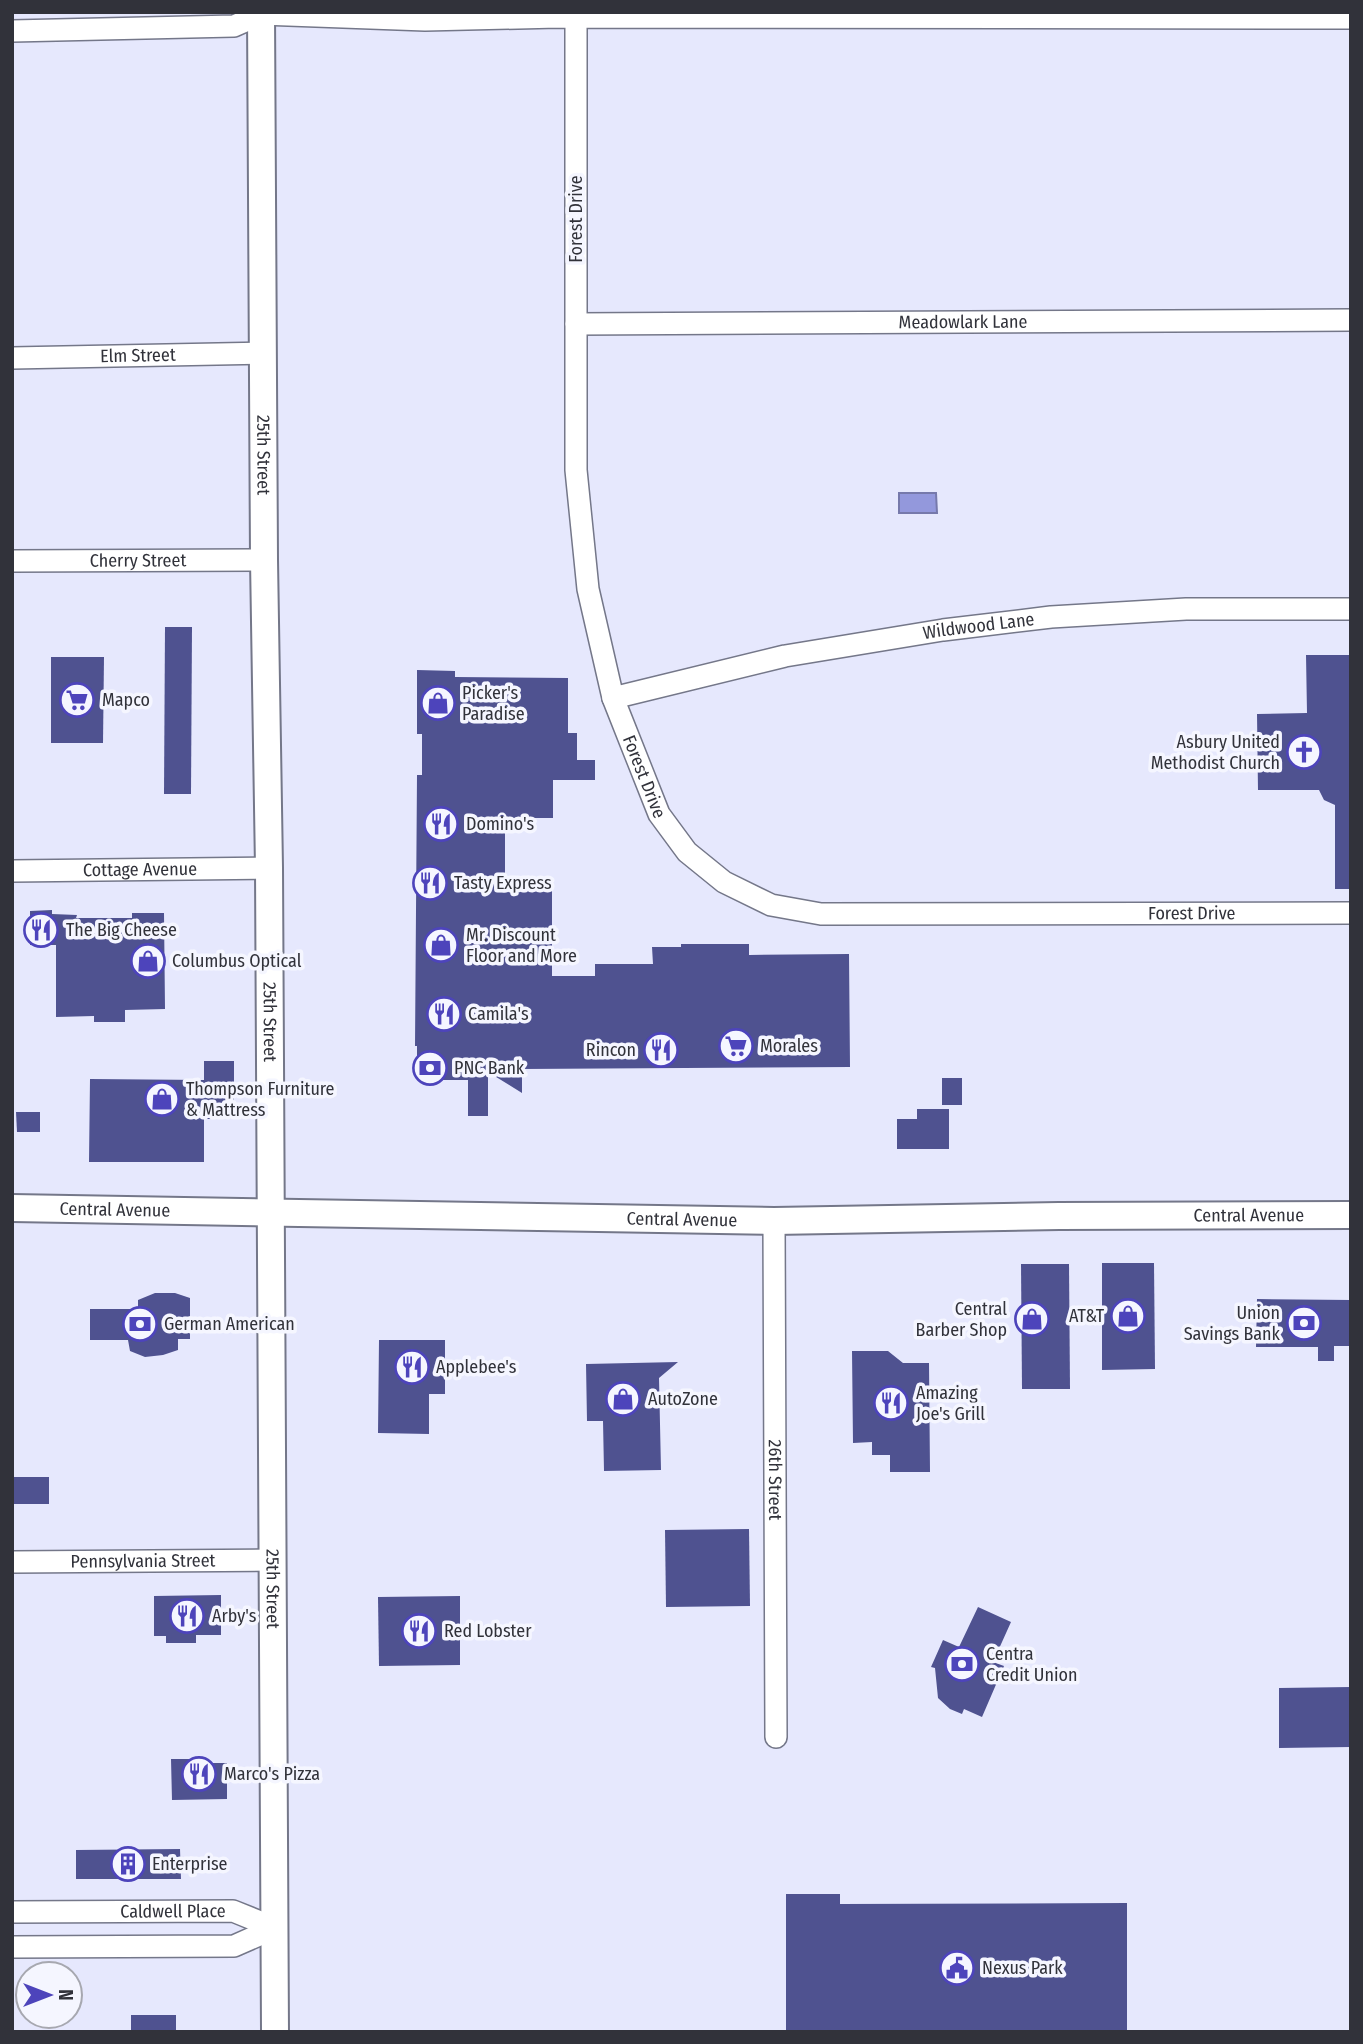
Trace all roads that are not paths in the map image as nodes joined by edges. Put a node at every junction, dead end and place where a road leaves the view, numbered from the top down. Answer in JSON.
{"nodes":[{"id":1,"x":261,"y":13,"type":"edge"},
{"id":2,"x":576,"y":18,"type":"junction"},
{"id":3,"x":1351,"y":18,"type":"edge"},
{"id":4,"x":12,"y":31,"type":"edge"},
{"id":5,"x":1351,"y":320,"type":"edge"},
{"id":6,"x":576,"y":324,"type":"junction"},
{"id":7,"x":263,"y":354,"type":"junction"},
{"id":8,"x":12,"y":358,"type":"edge"},
{"id":9,"x":264,"y":560,"type":"junction"},
{"id":10,"x":12,"y":561,"type":"edge"},
{"id":11,"x":1351,"y":609,"type":"edge"},
{"id":12,"x":613,"y":698,"type":"junction"},
{"id":13,"x":269,"y":868,"type":"junction"},
{"id":14,"x":12,"y":872,"type":"edge"},
{"id":15,"x":1351,"y":913,"type":"edge"},
{"id":16,"x":12,"y":1208,"type":"edge"},
{"id":17,"x":270,"y":1213,"type":"junction"},
{"id":18,"x":1351,"y":1215,"type":"edge"},
{"id":19,"x":774,"y":1221,"type":"junction"},
{"id":20,"x":273,"y":1560,"type":"junction"},
{"id":21,"x":12,"y":1562,"type":"edge"},
{"id":22,"x":776,"y":1737,"type":"dead end"},
{"id":23,"x":12,"y":1912,"type":"edge"},
{"id":24,"x":275,"y":1928,"type":"junction"},
{"id":25,"x":12,"y":1947,"type":"edge"},
{"id":26,"x":275,"y":2032,"type":"edge"}],
"edges":[{"from":1,"to":2,"type":"street"},
{"from":1,"to":4,"type":"street"},
{"from":1,"to":7,"type":"main road","name":"25th Street"},
{"from":2,"to":3,"type":"street"},
{"from":2,"to":6,"type":"street","name":"Forest Drive"},
{"from":5,"to":6,"type":"street","name":"Meadowlark Lane"},
{"from":6,"to":12,"type":"street","name":"Forest Drive"},
{"from":7,"to":8,"type":"street","name":"Elm Street"},
{"from":7,"to":9,"type":"main road","name":"25th Street"},
{"from":9,"to":10,"type":"street","name":"Cherry Street"},
{"from":9,"to":13,"type":"main road","name":"25th Street"},
{"from":11,"to":12,"type":"street","name":"Wildwood Lane"},
{"from":12,"to":15,"type":"street","name":"Forest Drive"},
{"from":13,"to":14,"type":"street","name":"Cottage Avenue"},
{"from":13,"to":17,"type":"main road","name":"25th Street"},
{"from":16,"to":17,"type":"main road","name":"Central Avenue"},
{"from":17,"to":19,"type":"main road","name":"Central Avenue"},
{"from":17,"to":20,"type":"main road","name":"25th Street"},
{"from":18,"to":19,"type":"main road","name":"Central Avenue"},
{"from":19,"to":22,"type":"street","name":"26th Street"},
{"from":20,"to":21,"type":"street","name":"Pennsylvania Street"},
{"from":20,"to":24,"type":"main road","name":"25th Street"},
{"from":23,"to":24,"type":"street","name":"Caldwell Place"},
{"from":24,"to":25,"type":"street","name":"Caldwell Place"},
{"from":24,"to":26,"type":"main road","name":"25th Street"}]}
